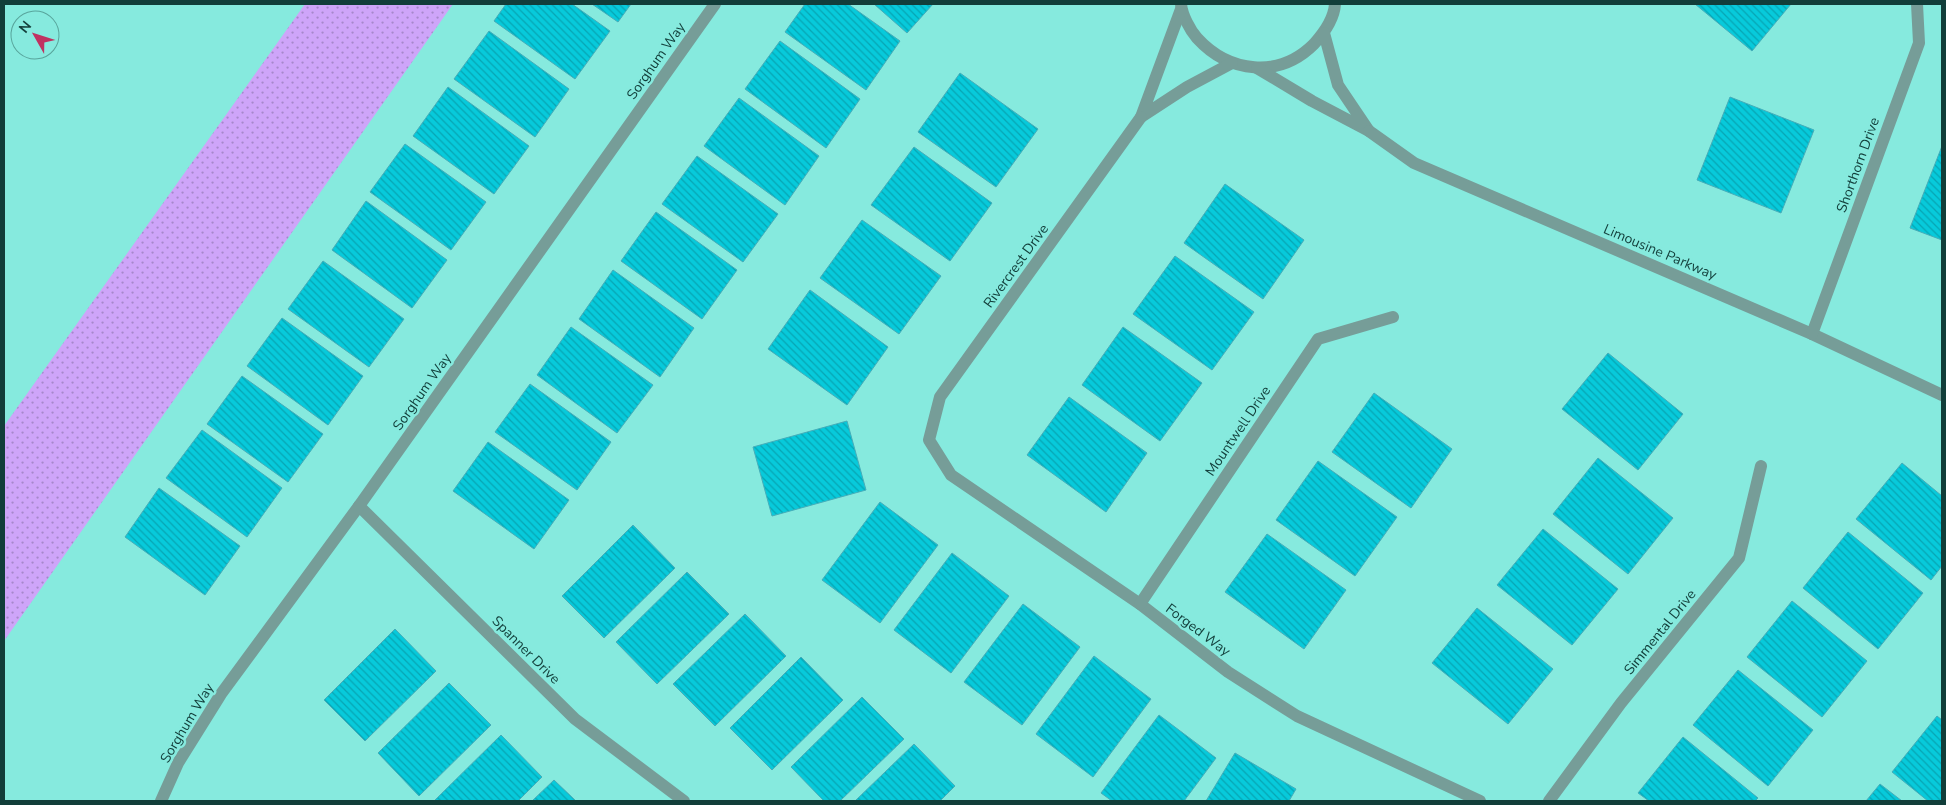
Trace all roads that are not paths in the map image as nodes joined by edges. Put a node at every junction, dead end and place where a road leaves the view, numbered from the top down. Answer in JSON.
{"nodes":[{"id":1,"x":715,"y":4,"type":"edge"},
{"id":2,"x":1335,"y":4,"type":"edge"},
{"id":3,"x":1917,"y":4,"type":"edge"},
{"id":4,"x":1181,"y":6,"type":"edge"},
{"id":5,"x":1324,"y":33,"type":"junction"},
{"id":6,"x":1232,"y":64,"type":"junction"},
{"id":7,"x":1257,"y":68,"type":"junction"},
{"id":8,"x":1141,"y":117,"type":"junction"},
{"id":9,"x":1369,"y":131,"type":"junction"},
{"id":10,"x":1394,"y":317,"type":"dead end"},
{"id":11,"x":1812,"y":334,"type":"junction"},
{"id":12,"x":1942,"y":395,"type":"edge"},
{"id":13,"x":929,"y":440,"type":"joint"},
{"id":14,"x":1761,"y":466,"type":"dead end"},
{"id":15,"x":359,"y":506,"type":"junction"},
{"id":16,"x":1140,"y":604,"type":"junction"},
{"id":17,"x":161,"y":801,"type":"edge"},
{"id":18,"x":684,"y":801,"type":"edge"},
{"id":19,"x":1480,"y":801,"type":"edge"},
{"id":20,"x":1549,"y":801,"type":"edge"}],
"edges":[{"from":1,"to":15,"type":"street","name":"Sorghum Way"},
{"from":2,"to":5,"type":"street"},
{"from":3,"to":11,"type":"street","name":"Shorthorn Drive"},
{"from":4,"to":6,"type":"street"},
{"from":4,"to":8,"type":"street","name":"Rivercrest Drive"},
{"from":5,"to":7,"type":"street"},
{"from":5,"to":9,"type":"street","name":"Limousine Parkway"},
{"from":6,"to":7,"type":"street"},
{"from":6,"to":8,"type":"street","name":"Rivercrest Drive"},
{"from":7,"to":9,"type":"street","name":"Limousine Parkway"},
{"from":8,"to":13,"type":"street","name":"Rivercrest Drive"},
{"from":9,"to":11,"type":"street","name":"Limousine Parkway"},
{"from":10,"to":16,"type":"street","name":"Mountwell Drive"},
{"from":11,"to":12,"type":"street","name":"Limousine Parkway"},
{"from":13,"to":16,"type":"street","name":"Forged Way"},
{"from":14,"to":20,"type":"street","name":"Simmental Drive"},
{"from":15,"to":17,"type":"street","name":"Sorghum Way"},
{"from":15,"to":18,"type":"street","name":"Spanner Drive"},
{"from":16,"to":19,"type":"street","name":"Forged Way"}]}
